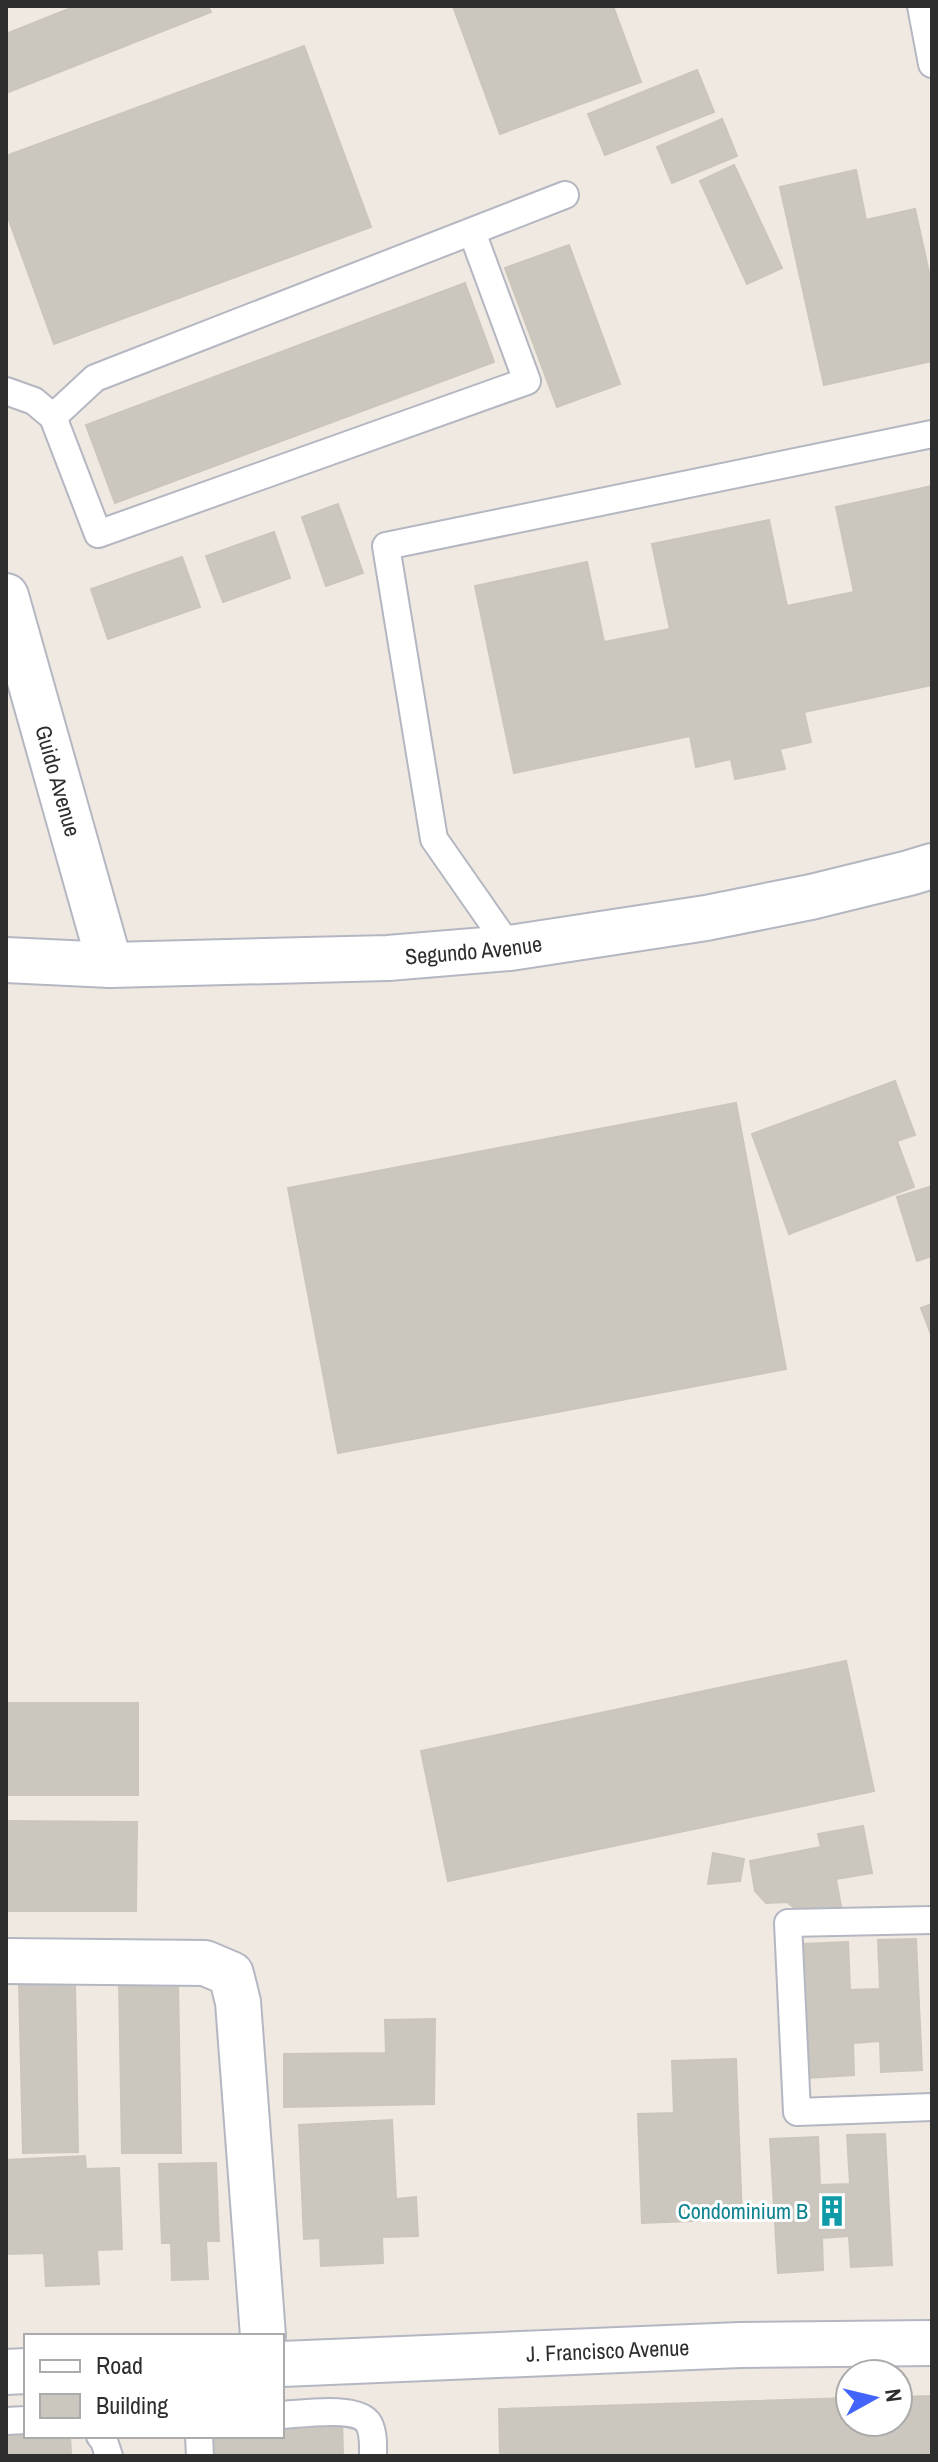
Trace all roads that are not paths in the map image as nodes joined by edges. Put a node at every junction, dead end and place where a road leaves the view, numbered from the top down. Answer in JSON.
{"nodes":[{"id":1,"x":921,"y":6,"type":"edge"},
{"id":2,"x":932,"y":64,"type":"edge"},
{"id":3,"x":565,"y":195,"type":"dead end"},
{"id":4,"x":472,"y":232,"type":"junction"},
{"id":5,"x":6,"y":391,"type":"edge"},
{"id":6,"x":53,"y":417,"type":"junction"},
{"id":7,"x":932,"y":434,"type":"edge"},
{"id":8,"x":6,"y":596,"type":"edge"},
{"id":9,"x":932,"y":866,"type":"edge"},
{"id":10,"x":510,"y":948,"type":"junction"},
{"id":11,"x":6,"y":960,"type":"edge"},
{"id":12,"x":110,"y":965,"type":"junction"},
{"id":13,"x":932,"y":1920,"type":"edge"},
{"id":14,"x":6,"y":1961,"type":"edge"},
{"id":15,"x":932,"y":2107,"type":"edge"},
{"id":16,"x":263,"y":2334,"type":"edge"},
{"id":17,"x":932,"y":2343,"type":"edge"},
{"id":18,"x":284,"y":2364,"type":"edge"},
{"id":19,"x":284,"y":2415,"type":"edge"},
{"id":20,"x":373,"y":2456,"type":"edge"}],
"edges":[{"from":1,"to":2,"type":"lane"},
{"from":3,"to":4,"type":"lane"},
{"from":4,"to":6,"type":"lane"},
{"from":4,"to":6,"type":"lane"},
{"from":5,"to":6,"type":"lane"},
{"from":7,"to":10,"type":"lane"},
{"from":8,"to":12,"type":"street","name":"Guido Avenue"},
{"from":9,"to":10,"type":"street","name":"Segundo Avenue"},
{"from":10,"to":12,"type":"street","name":"Segundo Avenue"},
{"from":11,"to":12,"type":"street","name":"Segundo Avenue"},
{"from":13,"to":15,"type":"lane"},
{"from":14,"to":16,"type":"street"},
{"from":17,"to":18,"type":"street","name":"J. Francisco Avenue"},
{"from":19,"to":20,"type":"lane"}]}
